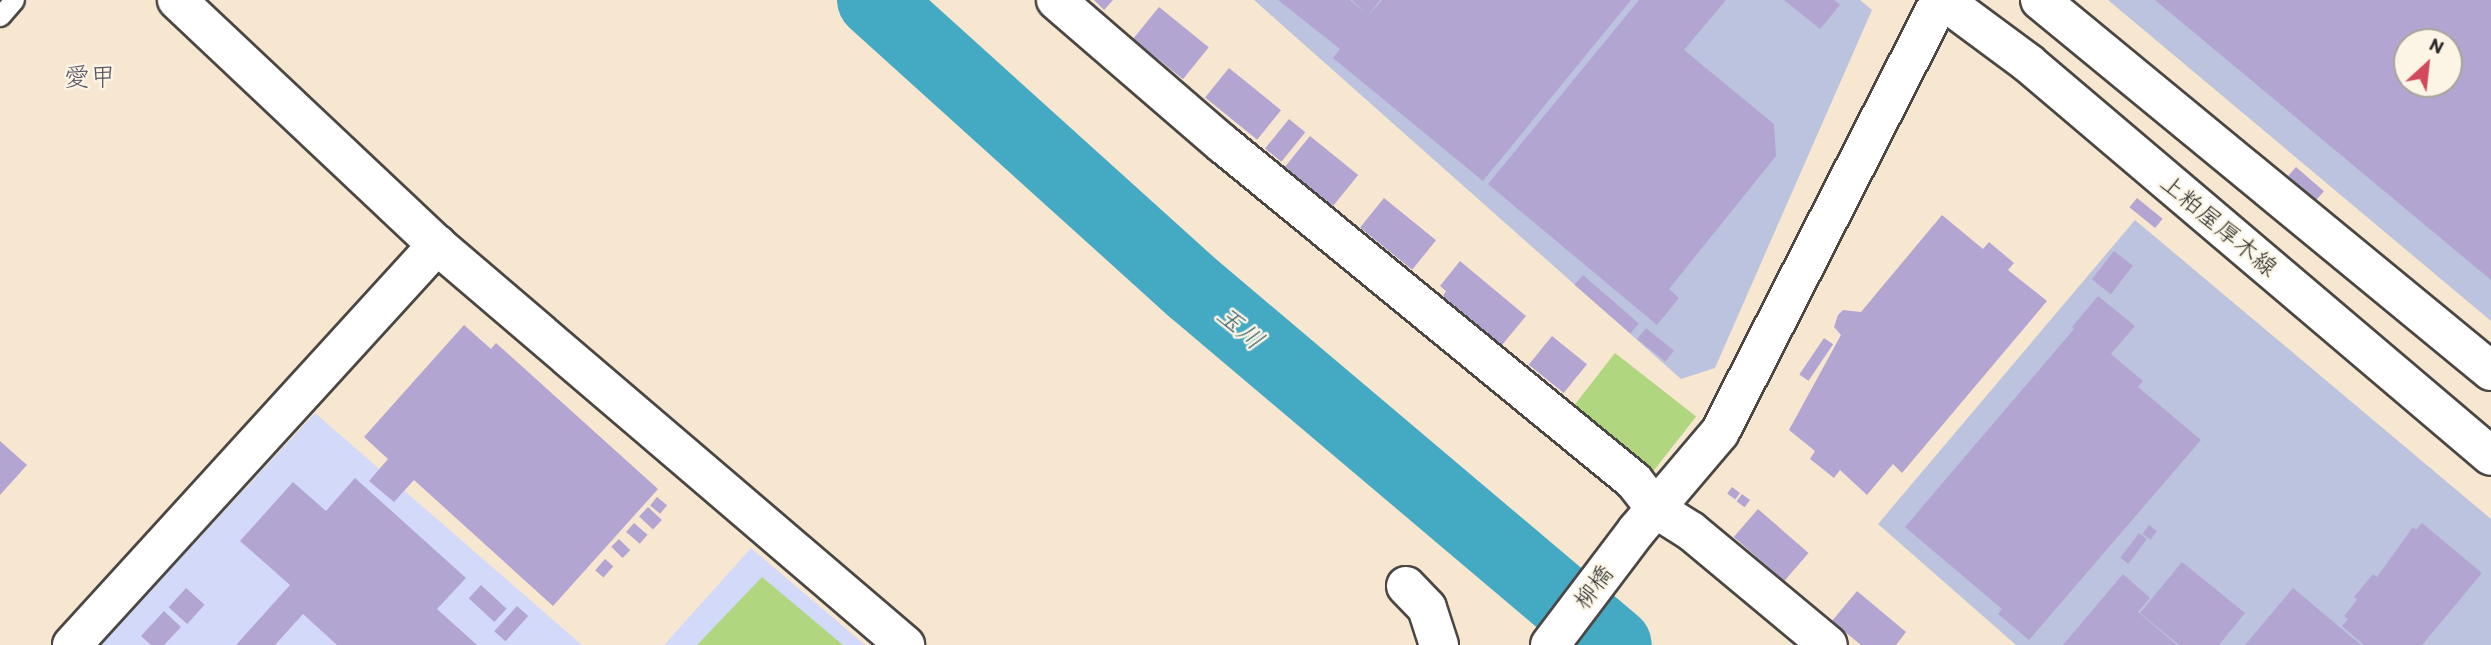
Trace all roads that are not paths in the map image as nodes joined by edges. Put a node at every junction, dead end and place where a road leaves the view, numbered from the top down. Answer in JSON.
{"nodes":[{"id":1,"x":14,"y":0,"type":"edge"},
{"id":2,"x":177,"y":0,"type":"edge"},
{"id":3,"x":1056,"y":0,"type":"edge"},
{"id":4,"x":1942,"y":0,"type":"edge"},
{"id":5,"x":2040,"y":0,"type":"edge"},
{"id":6,"x":0,"y":16,"type":"edge"},
{"id":7,"x":437,"y":245,"type":"junction"},
{"id":8,"x":2491,"y":371,"type":"edge"},
{"id":9,"x":2491,"y":456,"type":"edge"},
{"id":10,"x":1646,"y":519,"type":"junction"},
{"id":11,"x":1406,"y":586,"type":"dead end"},
{"id":12,"x":72,"y":645,"type":"edge"},
{"id":13,"x":905,"y":645,"type":"edge"},
{"id":14,"x":1439,"y":645,"type":"edge"},
{"id":15,"x":1550,"y":645,"type":"edge"},
{"id":16,"x":1828,"y":645,"type":"edge"}],
"edges":[{"from":1,"to":6,"type":"lane"},
{"from":2,"to":7,"type":"street"},
{"from":3,"to":10,"type":"street"},
{"from":4,"to":9,"type":"street","name":"上粕屋厚木線"},
{"from":4,"to":10,"type":"street","name":"柳橋"},
{"from":5,"to":8,"type":"street"},
{"from":7,"to":12,"type":"street"},
{"from":7,"to":13,"type":"street"},
{"from":10,"to":15,"type":"street","name":"柳橋"},
{"from":10,"to":16,"type":"street"},
{"from":11,"to":14,"type":"street"}]}
